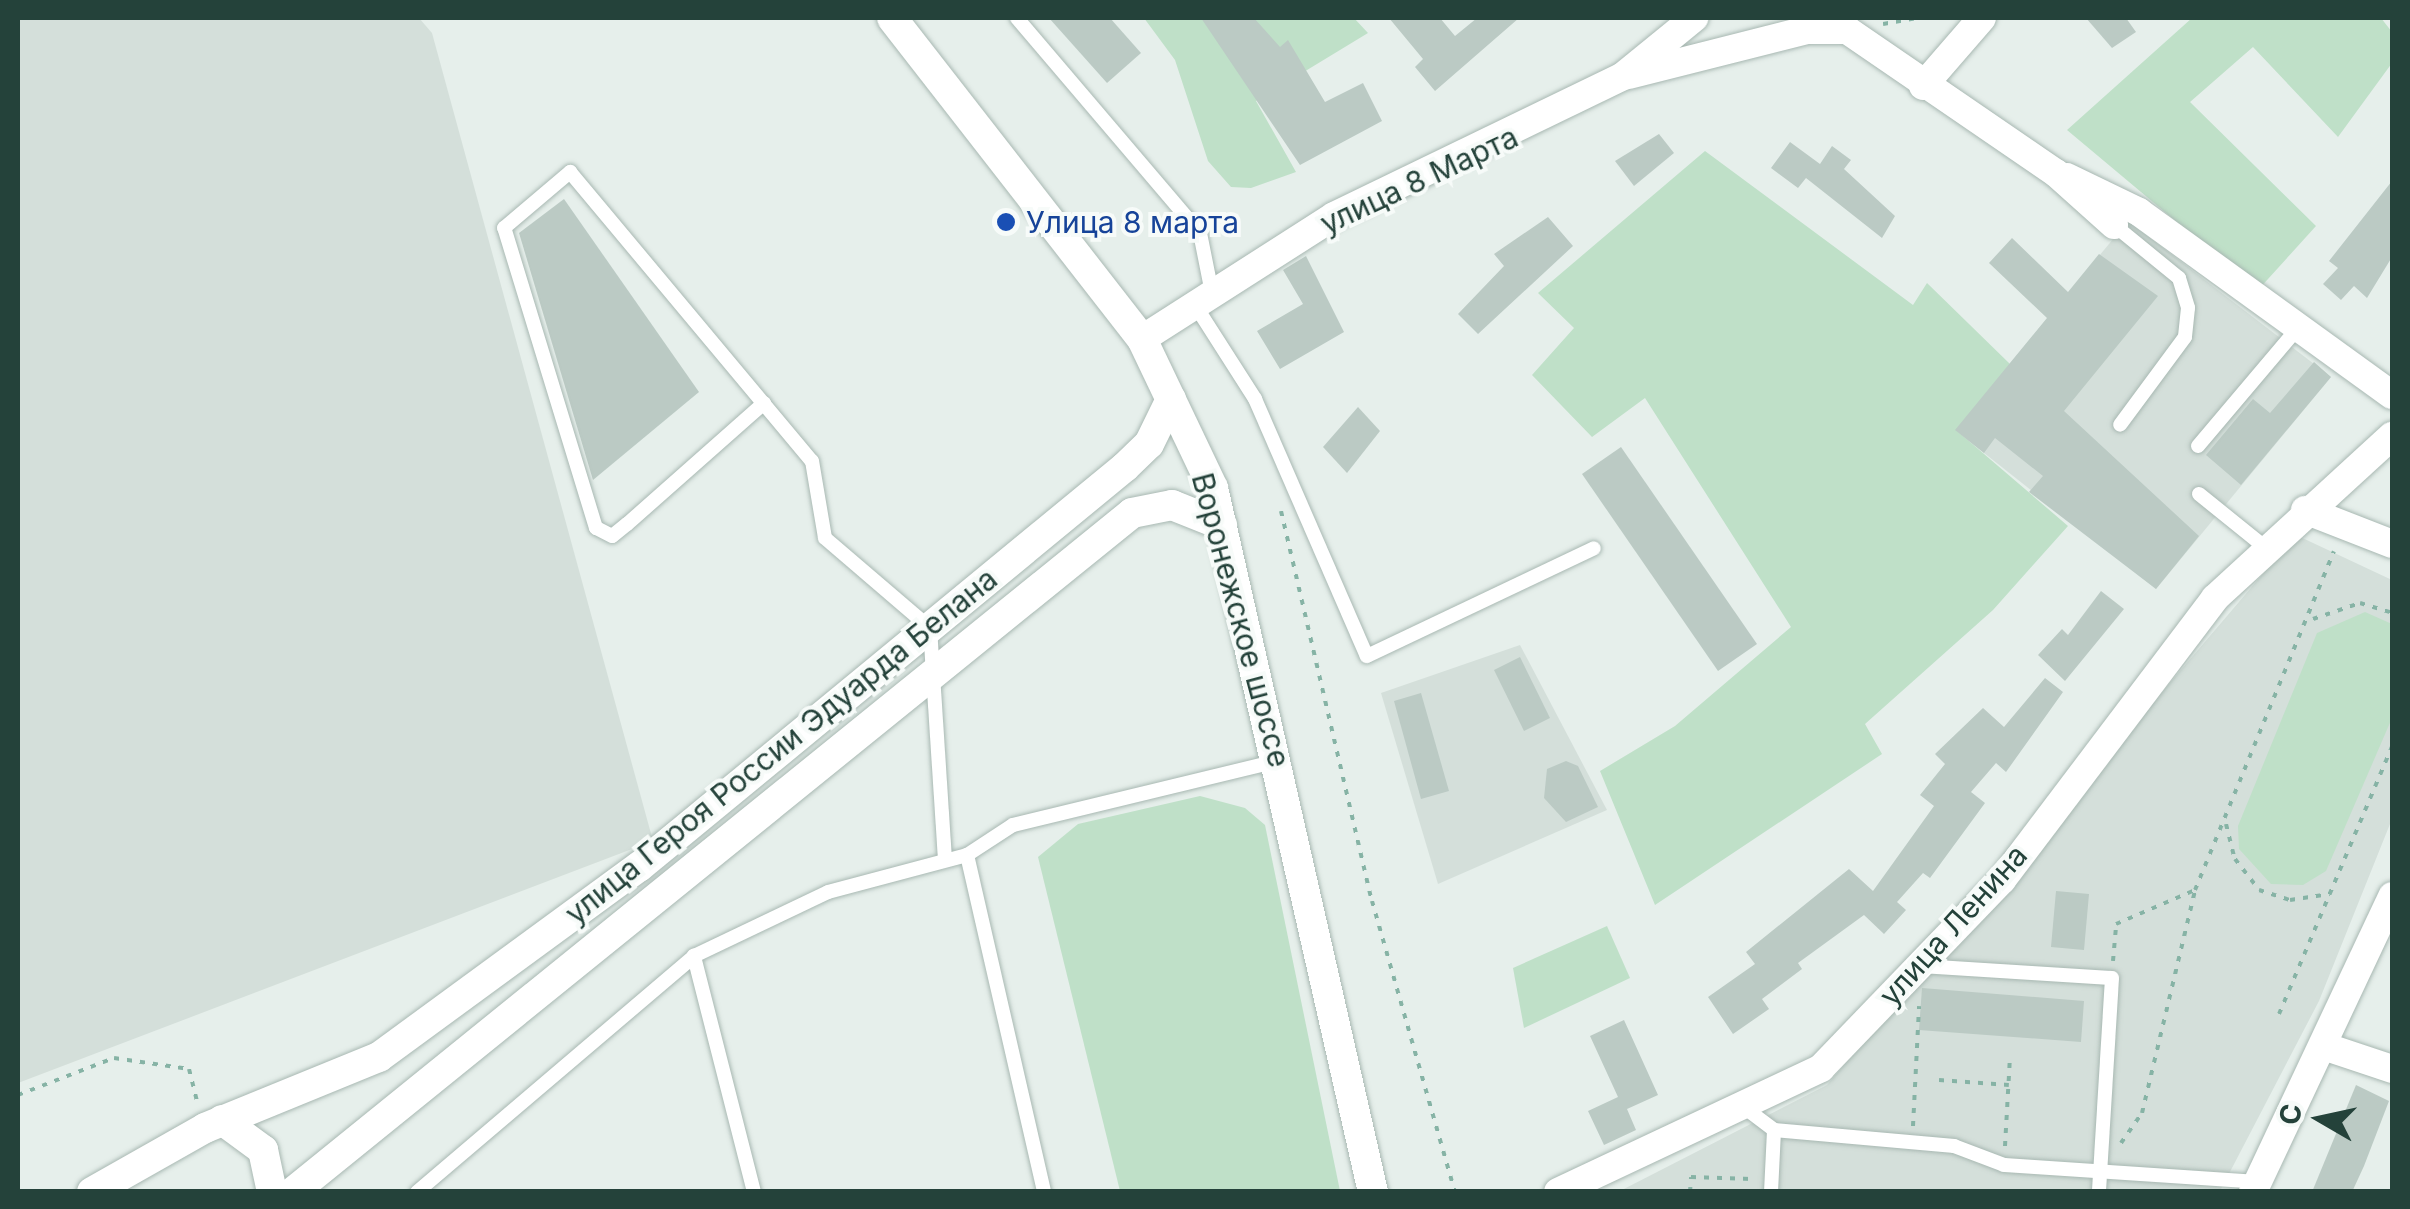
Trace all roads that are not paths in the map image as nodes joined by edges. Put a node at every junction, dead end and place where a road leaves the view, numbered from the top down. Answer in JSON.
{"nodes":[{"id":1,"x":892,"y":18,"type":"edge"},
{"id":2,"x":1017,"y":18,"type":"edge"},
{"id":3,"x":1694,"y":18,"type":"edge"},
{"id":4,"x":1982,"y":18,"type":"edge"},
{"id":5,"x":1800,"y":24,"type":"edge"},
{"id":6,"x":1623,"y":76,"type":"junction"},
{"id":7,"x":1923,"y":86,"type":"junction"},
{"id":8,"x":2056,"y":173,"type":"junction"},
{"id":9,"x":2114,"y":225,"type":"joint"},
{"id":10,"x":1204,"y":299,"type":"junction"},
{"id":11,"x":2296,"y":330,"type":"junction"},
{"id":12,"x":1142,"y":338,"type":"junction"},
{"id":13,"x":2392,"y":394,"type":"edge"},
{"id":14,"x":1171,"y":398,"type":"junction"},
{"id":15,"x":764,"y":403,"type":"junction"},
{"id":16,"x":2120,"y":425,"type":"dead end"},
{"id":17,"x":2392,"y":436,"type":"edge"},
{"id":18,"x":2198,"y":446,"type":"dead end"},
{"id":19,"x":2198,"y":494,"type":"dead end"},
{"id":20,"x":2305,"y":510,"type":"junction"},
{"id":21,"x":1222,"y":524,"type":"junction"},
{"id":22,"x":2392,"y":544,"type":"edge"},
{"id":23,"x":1594,"y":548,"type":"dead end"},
{"id":24,"x":2266,"y":548,"type":"junction"},
{"id":25,"x":930,"y":628,"type":"junction"},
{"id":26,"x":932,"y":676,"type":"junction"},
{"id":27,"x":1278,"y":761,"type":"junction"},
{"id":28,"x":966,"y":855,"type":"junction"},
{"id":29,"x":945,"y":860,"type":"junction"},
{"id":30,"x":2392,"y":896,"type":"edge"},
{"id":31,"x":694,"y":956,"type":"junction"},
{"id":32,"x":1916,"y":970,"type":"junction"},
{"id":33,"x":2326,"y":1047,"type":"junction"},
{"id":34,"x":2392,"y":1068,"type":"edge"},
{"id":35,"x":1745,"y":1108,"type":"junction"},
{"id":36,"x":213,"y":1124,"type":"junction"},
{"id":37,"x":1774,"y":1130,"type":"junction"},
{"id":38,"x":2100,"y":1171,"type":"junction"},
{"id":39,"x":1771,"y":1186,"type":"edge"},
{"id":40,"x":2256,"y":1187,"type":"edge"},
{"id":41,"x":92,"y":1192,"type":"edge"},
{"id":42,"x":272,"y":1192,"type":"edge"},
{"id":43,"x":293,"y":1192,"type":"edge"},
{"id":44,"x":417,"y":1192,"type":"edge"},
{"id":45,"x":754,"y":1192,"type":"edge"},
{"id":46,"x":1044,"y":1192,"type":"edge"},
{"id":47,"x":1373,"y":1192,"type":"edge"},
{"id":48,"x":1558,"y":1192,"type":"edge"},
{"id":49,"x":2099,"y":1192,"type":"edge"}],
"edges":[{"from":1,"to":12,"type":"street","name":"Воронежское шоссе"},
{"from":2,"to":10,"type":"lane"},
{"from":3,"to":6,"type":"street","name":"улица 8 Марта"},
{"from":4,"to":7,"type":"street"},
{"from":5,"to":6,"type":"street"},
{"from":5,"to":7,"type":"street"},
{"from":6,"to":10,"type":"street","name":"улица 8 Марта"},
{"from":7,"to":8,"type":"street"},
{"from":8,"to":9,"type":"street"},
{"from":8,"to":11,"type":"street"},
{"from":9,"to":16,"type":"lane"},
{"from":10,"to":12,"type":"street","name":"улица 8 Марта"},
{"from":10,"to":23,"type":"lane"},
{"from":11,"to":13,"type":"street"},
{"from":11,"to":18,"type":"lane"},
{"from":12,"to":14,"type":"street","name":"Воронежское шоссе"},
{"from":14,"to":21,"type":"street","name":"Воронежское шоссе"},
{"from":14,"to":25,"type":"street","name":"улица Героя России Эдуарда Белана"},
{"from":15,"to":15,"type":"lane"},
{"from":15,"to":25,"type":"lane"},
{"from":17,"to":20,"type":"street","name":"улица Ленина"},
{"from":19,"to":24,"type":"lane"},
{"from":20,"to":22,"type":"street"},
{"from":20,"to":24,"type":"street","name":"улица Ленина"},
{"from":21,"to":26,"type":"street","name":"улица Героя России Эдуарда Белана"},
{"from":21,"to":27,"type":"street","name":"Воронежское шоссе"},
{"from":24,"to":32,"type":"street","name":"улица Ленина"},
{"from":25,"to":26,"type":"lane"},
{"from":25,"to":36,"type":"street","name":"улица Героя России Эдуарда Белана"},
{"from":26,"to":29,"type":"lane"},
{"from":26,"to":43,"type":"street","name":"улица Героя России Эдуарда Белана"},
{"from":27,"to":28,"type":"lane"},
{"from":27,"to":47,"type":"street","name":"Воронежское шоссе"},
{"from":28,"to":29,"type":"lane"},
{"from":28,"to":46,"type":"lane"},
{"from":29,"to":31,"type":"lane"},
{"from":30,"to":33,"type":"street"},
{"from":31,"to":44,"type":"lane"},
{"from":31,"to":45,"type":"lane"},
{"from":32,"to":35,"type":"street","name":"улица Ленина"},
{"from":32,"to":38,"type":"lane"},
{"from":33,"to":34,"type":"street"},
{"from":33,"to":40,"type":"street"},
{"from":35,"to":37,"type":"lane"},
{"from":35,"to":48,"type":"street","name":"улица Ленина"},
{"from":36,"to":41,"type":"street","name":"улица Героя России Эдуарда Белана"},
{"from":36,"to":42,"type":"street"},
{"from":37,"to":38,"type":"lane"},
{"from":37,"to":39,"type":"lane"},
{"from":38,"to":40,"type":"lane"},
{"from":38,"to":49,"type":"lane"}]}
